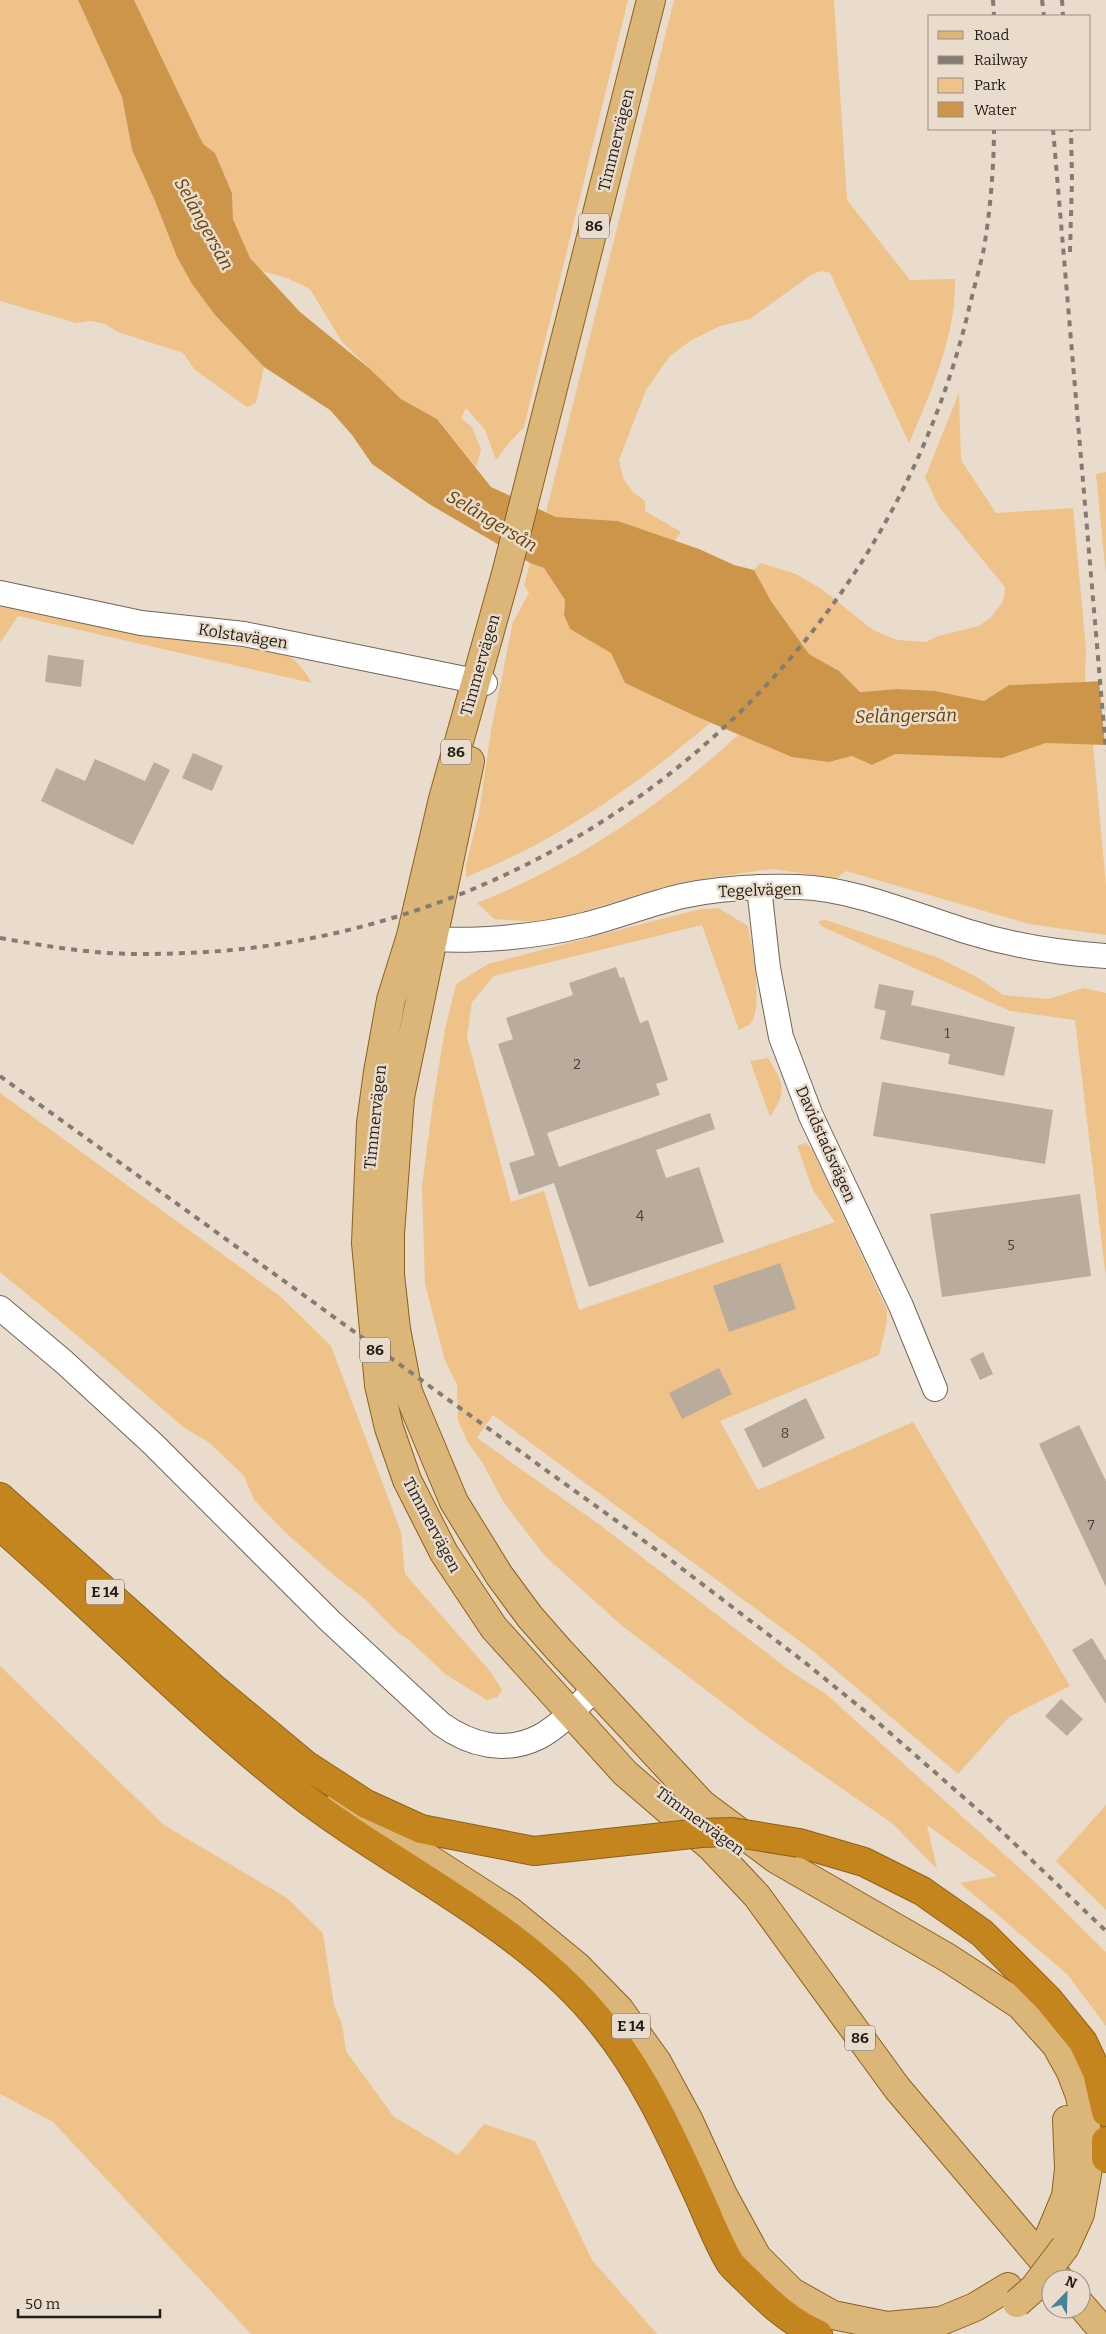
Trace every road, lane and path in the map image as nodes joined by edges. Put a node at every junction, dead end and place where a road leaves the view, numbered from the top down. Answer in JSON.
{"nodes":[{"id":1,"x":651,"y":0,"type":"edge"},
{"id":2,"x":0,"y":593,"type":"edge"},
{"id":3,"x":480,"y":682,"type":"junction"},
{"id":4,"x":759,"y":887,"type":"junction"},
{"id":5,"x":422,"y":938,"type":"junction"},
{"id":6,"x":1106,"y":956,"type":"edge"},
{"id":7,"x":0,"y":1308,"type":"edge"},
{"id":8,"x":935,"y":1390,"type":"dead end"},
{"id":9,"x":0,"y":1497,"type":"edge"},
{"id":10,"x":0,"y":1526,"type":"edge"},
{"id":11,"x":211,"y":1686,"type":"junction"},
{"id":12,"x":595,"y":1689,"type":"junction"},
{"id":13,"x":569,"y":1712,"type":"junction"},
{"id":14,"x":617,"y":1764,"type":"junction"},
{"id":15,"x":1020,"y":2005,"type":"junction"},
{"id":16,"x":1106,"y":2112,"type":"edge"},
{"id":17,"x":1106,"y":2142,"type":"edge"},
{"id":18,"x":1106,"y":2158,"type":"edge"},
{"id":19,"x":1057,"y":2242,"type":"junction"},
{"id":20,"x":1051,"y":2269,"type":"edge"},
{"id":21,"x":1012,"y":2295,"type":"junction"},
{"id":22,"x":1091,"y":2317,"type":"edge"},
{"id":23,"x":818,"y":2334,"type":"edge"},
{"id":24,"x":957,"y":2334,"type":"edge"},
{"id":25,"x":1106,"y":2334,"type":"edge"}],
"edges":[{"from":1,"to":3,"type":"main road","name":"Timmervägen","number":"86"},
{"from":2,"to":3,"type":"street","name":"Kolstavägen"},
{"from":3,"to":5,"type":"main road","name":"Timmervägen","number":"86"},
{"from":4,"to":5,"type":"street","name":"Tegelvägen"},
{"from":4,"to":6,"type":"street","name":"Tegelvägen"},
{"from":4,"to":8,"type":"street","name":"Davidstadsvägen"},
{"from":5,"to":12,"type":"main road","name":"Timmervägen","number":"86"},
{"from":5,"to":13,"type":"main road","name":"Timmervägen","number":"86"},
{"from":7,"to":13,"type":"street"},
{"from":9,"to":11,"type":"highway","number":"E 14"},
{"from":10,"to":23,"type":"highway","number":"E 14"},
{"from":11,"to":16,"type":"highway","number":"E 14","bridge":true},
{"from":11,"to":21,"type":"main road","number":"E 14"},
{"from":12,"to":13,"type":"street"},
{"from":12,"to":15,"type":"main road","name":"Timmervägen","number":"86"},
{"from":13,"to":14,"type":"main road","name":"Timmervägen","number":"86"},
{"from":14,"to":19,"type":"main road","name":"Timmervägen","number":"E 14"},
{"from":14,"to":20,"type":"main road","number":"86"},
{"from":15,"to":17,"type":"main road","number":"86"},
{"from":15,"to":19,"type":"main road","name":"Timmervägen","number":"86"},
{"from":17,"to":18,"type":"highway"},
{"from":19,"to":21,"type":"main road","number":"E 14"},
{"from":21,"to":24,"type":"main road"},
{"from":22,"to":25,"type":"main road"}]}
